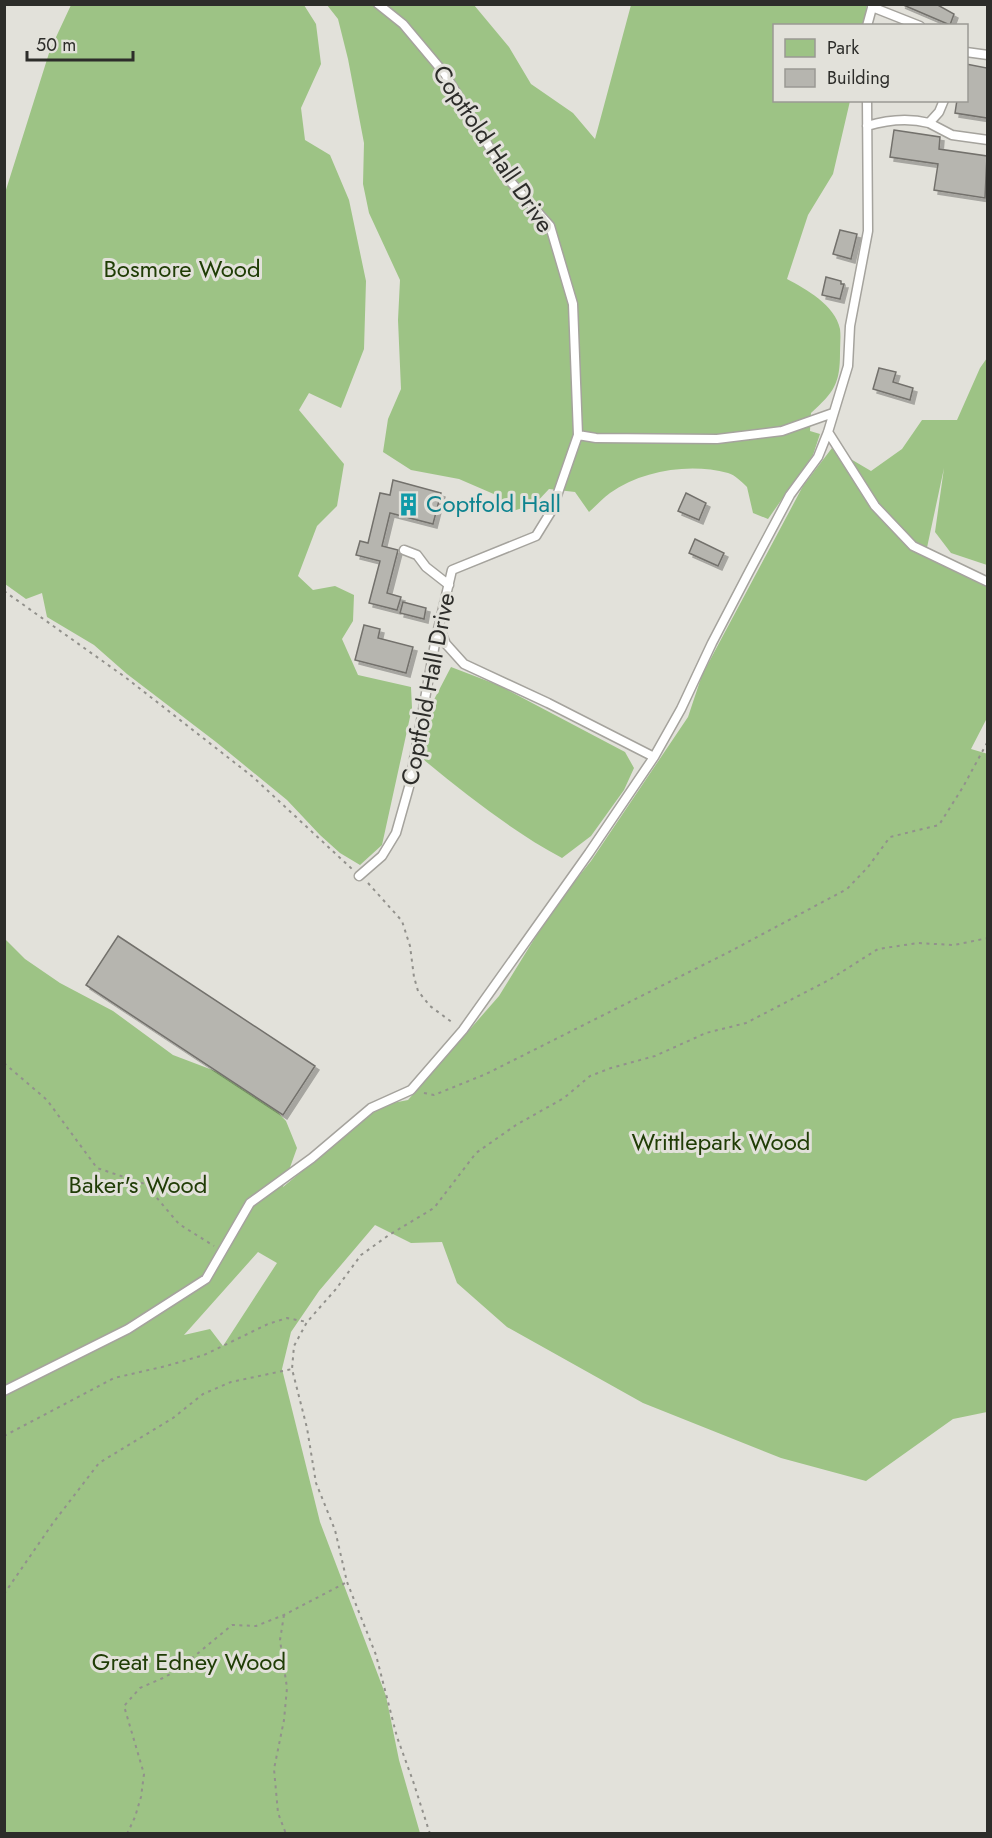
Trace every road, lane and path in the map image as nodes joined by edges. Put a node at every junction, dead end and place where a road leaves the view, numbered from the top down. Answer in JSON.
{"nodes":[{"id":1,"x":378,"y":4,"type":"edge"},
{"id":2,"x":873,"y":6,"type":"edge"},
{"id":3,"x":868,"y":24,"type":"edge"},
{"id":4,"x":915,"y":24,"type":"edge"},
{"id":5,"x":968,"y":52,"type":"edge"},
{"id":6,"x":987,"y":55,"type":"edge"},
{"id":7,"x":867,"y":102,"type":"edge"},
{"id":8,"x":943,"y":102,"type":"edge"},
{"id":9,"x":929,"y":123,"type":"junction"},
{"id":10,"x":867,"y":126,"type":"junction"},
{"id":11,"x":987,"y":140,"type":"edge"},
{"id":12,"x":832,"y":412,"type":"junction"},
{"id":13,"x":828,"y":432,"type":"junction"},
{"id":14,"x":578,"y":435,"type":"junction"},
{"id":15,"x":404,"y":550,"type":"dead end"},
{"id":16,"x":987,"y":582,"type":"edge"},
{"id":17,"x":449,"y":585,"type":"junction"},
{"id":18,"x":4,"y":591,"type":"edge"},
{"id":19,"x":439,"y":627,"type":"junction"},
{"id":20,"x":987,"y":741,"type":"edge"},
{"id":21,"x":654,"y":757,"type":"junction"},
{"id":22,"x":359,"y":876,"type":"junction"},
{"id":23,"x":987,"y":938,"type":"edge"},
{"id":24,"x":462,"y":1030,"type":"junction"},
{"id":25,"x":4,"y":1063,"type":"edge"},
{"id":26,"x":411,"y":1090,"type":"junction"},
{"id":27,"x":222,"y":1251,"type":"junction"},
{"id":28,"x":307,"y":1322,"type":"junction"},
{"id":29,"x":292,"y":1369,"type":"junction"},
{"id":30,"x":4,"y":1391,"type":"edge"},
{"id":31,"x":4,"y":1436,"type":"edge"},
{"id":32,"x":347,"y":1582,"type":"junction"},
{"id":33,"x":4,"y":1594,"type":"edge"},
{"id":34,"x":284,"y":1615,"type":"junction"},
{"id":35,"x":127,"y":1833,"type":"edge"},
{"id":36,"x":286,"y":1833,"type":"edge"},
{"id":37,"x":430,"y":1833,"type":"edge"}],
"edges":[{"from":1,"to":14,"type":"lane","name":"Coptfold Hall Drive"},
{"from":2,"to":3,"type":"lane"},
{"from":2,"to":4,"type":"lane"},
{"from":5,"to":6,"type":"lane"},
{"from":7,"to":10,"type":"lane"},
{"from":8,"to":9,"type":"lane"},
{"from":9,"to":10,"type":"lane"},
{"from":9,"to":11,"type":"lane"},
{"from":10,"to":12,"type":"lane"},
{"from":12,"to":13,"type":"lane"},
{"from":12,"to":14,"type":"lane"},
{"from":13,"to":16,"type":"lane"},
{"from":13,"to":21,"type":"lane"},
{"from":14,"to":17,"type":"lane","name":"Coptfold Hall Drive"},
{"from":15,"to":17,"type":"lane"},
{"from":17,"to":19,"type":"lane","name":"Coptfold Hall Drive"},
{"from":18,"to":22,"type":"path"},
{"from":19,"to":21,"type":"lane"},
{"from":19,"to":22,"type":"lane","name":"Coptfold Hall Drive"},
{"from":20,"to":26,"type":"path"},
{"from":21,"to":24,"type":"lane"},
{"from":22,"to":24,"type":"path"},
{"from":23,"to":28,"type":"path"},
{"from":24,"to":26,"type":"lane"},
{"from":25,"to":27,"type":"path"},
{"from":26,"to":27,"type":"lane"},
{"from":27,"to":30,"type":"lane"},
{"from":28,"to":29,"type":"path"},
{"from":28,"to":31,"type":"path"},
{"from":29,"to":32,"type":"path"},
{"from":29,"to":33,"type":"path"},
{"from":32,"to":34,"type":"path"},
{"from":32,"to":37,"type":"path"},
{"from":34,"to":35,"type":"path"},
{"from":34,"to":36,"type":"path"}]}
